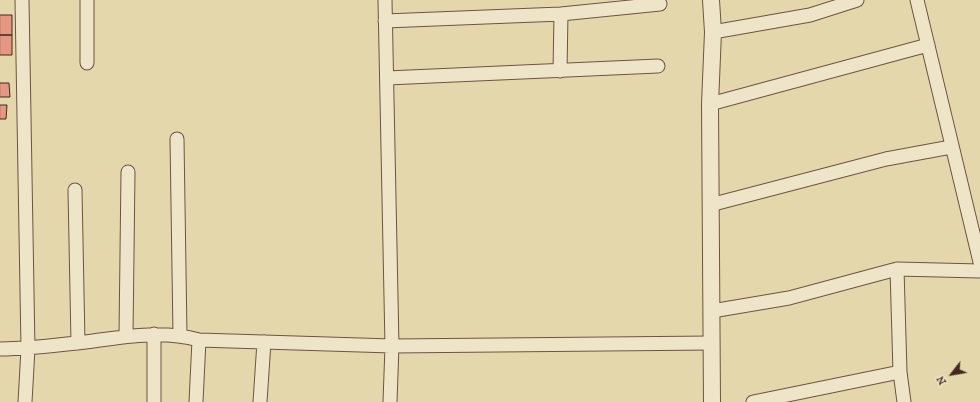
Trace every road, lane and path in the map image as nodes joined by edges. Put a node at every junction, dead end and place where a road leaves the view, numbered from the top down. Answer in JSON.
{"nodes":[{"id":1,"x":22,"y":0,"type":"edge"},
{"id":2,"x":86,"y":0,"type":"edge"},
{"id":3,"x":385,"y":0,"type":"edge"},
{"id":4,"x":711,"y":0,"type":"edge"},
{"id":5,"x":857,"y":0,"type":"edge"},
{"id":6,"x":917,"y":0,"type":"edge"},
{"id":7,"x":660,"y":4,"type":"dead end"},
{"id":8,"x":561,"y":14,"type":"junction"},
{"id":9,"x":385,"y":21,"type":"junction"},
{"id":10,"x":713,"y":32,"type":"junction"},
{"id":11,"x":928,"y":46,"type":"junction"},
{"id":12,"x":87,"y":63,"type":"dead end"},
{"id":13,"x":658,"y":66,"type":"dead end"},
{"id":14,"x":560,"y":71,"type":"junction"},
{"id":15,"x":387,"y":78,"type":"junction"},
{"id":16,"x":710,"y":104,"type":"junction"},
{"id":17,"x":177,"y":139,"type":"dead end"},
{"id":18,"x":951,"y":146,"type":"junction"},
{"id":19,"x":128,"y":172,"type":"dead end"},
{"id":20,"x":75,"y":190,"type":"dead end"},
{"id":21,"x":710,"y":205,"type":"junction"},
{"id":22,"x":980,"y":262,"type":"edge"},
{"id":23,"x":897,"y":269,"type":"junction"},
{"id":24,"x":980,"y":271,"type":"edge"},
{"id":25,"x":712,"y":311,"type":"junction"},
{"id":26,"x":154,"y":334,"type":"junction"},
{"id":27,"x":180,"y":335,"type":"junction"},
{"id":28,"x":126,"y":336,"type":"junction"},
{"id":29,"x":199,"y":340,"type":"junction"},
{"id":30,"x":264,"y":342,"type":"junction"},
{"id":31,"x":78,"y":343,"type":"junction"},
{"id":32,"x":712,"y":343,"type":"junction"},
{"id":33,"x":392,"y":346,"type":"junction"},
{"id":34,"x":0,"y":349,"type":"edge"},
{"id":35,"x":28,"y":349,"type":"junction"},
{"id":36,"x":900,"y":372,"type":"junction"},
{"id":37,"x":25,"y":402,"type":"edge"},
{"id":38,"x":154,"y":402,"type":"edge"},
{"id":39,"x":196,"y":402,"type":"edge"},
{"id":40,"x":260,"y":402,"type":"edge"},
{"id":41,"x":390,"y":402,"type":"edge"},
{"id":42,"x":712,"y":402,"type":"edge"},
{"id":43,"x":753,"y":402,"type":"edge"},
{"id":44,"x":904,"y":402,"type":"edge"}],
"edges":[{"from":1,"to":35,"type":"street"},
{"from":2,"to":12,"type":"street"},
{"from":3,"to":9,"type":"street"},
{"from":4,"to":10,"type":"street"},
{"from":5,"to":10,"type":"street"},
{"from":6,"to":11,"type":"street"},
{"from":7,"to":8,"type":"street"},
{"from":8,"to":9,"type":"street"},
{"from":8,"to":14,"type":"street"},
{"from":9,"to":15,"type":"street"},
{"from":10,"to":16,"type":"street"},
{"from":11,"to":16,"type":"street"},
{"from":11,"to":18,"type":"street"},
{"from":13,"to":14,"type":"street"},
{"from":14,"to":15,"type":"street"},
{"from":15,"to":33,"type":"street"},
{"from":16,"to":21,"type":"street"},
{"from":17,"to":27,"type":"street"},
{"from":18,"to":21,"type":"street"},
{"from":18,"to":22,"type":"street"},
{"from":19,"to":28,"type":"street"},
{"from":20,"to":31,"type":"street"},
{"from":21,"to":25,"type":"street"},
{"from":23,"to":24,"type":"street"},
{"from":23,"to":25,"type":"street"},
{"from":23,"to":36,"type":"street"},
{"from":25,"to":32,"type":"street"},
{"from":26,"to":27,"type":"street"},
{"from":26,"to":28,"type":"street"},
{"from":26,"to":38,"type":"street"},
{"from":27,"to":29,"type":"street"},
{"from":28,"to":31,"type":"street"},
{"from":29,"to":30,"type":"street"},
{"from":29,"to":39,"type":"street"},
{"from":30,"to":33,"type":"street"},
{"from":30,"to":40,"type":"street"},
{"from":31,"to":35,"type":"street"},
{"from":32,"to":33,"type":"street"},
{"from":32,"to":42,"type":"street"},
{"from":33,"to":41,"type":"street"},
{"from":34,"to":35,"type":"street"},
{"from":35,"to":37,"type":"street"},
{"from":36,"to":43,"type":"street"},
{"from":36,"to":44,"type":"street"}]}
